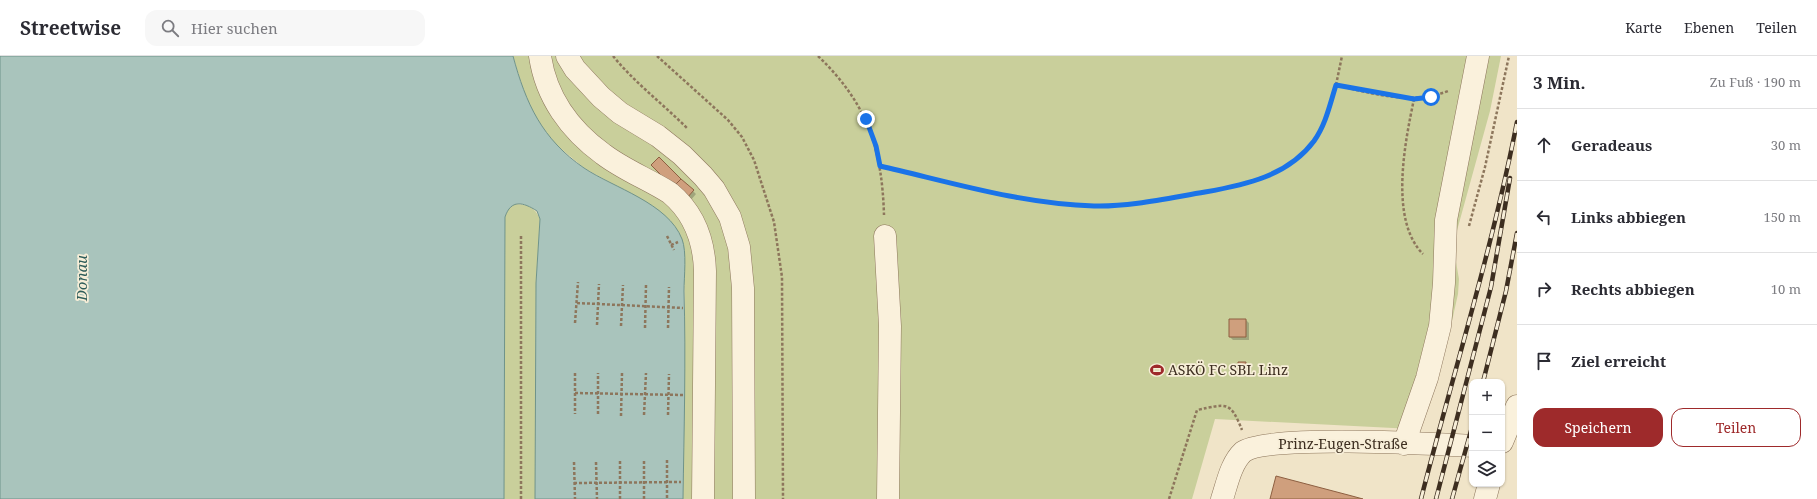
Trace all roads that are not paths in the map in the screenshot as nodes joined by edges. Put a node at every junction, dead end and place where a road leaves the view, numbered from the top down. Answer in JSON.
{"nodes":[{"id":1,"x":540,"y":56,"type":"edge"},
{"id":2,"x":567,"y":56,"type":"edge"},
{"id":3,"x":1478,"y":56,"type":"edge"},
{"id":4,"x":885,"y":236,"type":"road end"},
{"id":5,"x":1517,"y":406,"type":"edge"},
{"id":6,"x":1505,"y":435,"type":"edge"},
{"id":7,"x":1404,"y":444,"type":"junction"},
{"id":8,"x":1469,"y":446,"type":"edge"},
{"id":9,"x":1505,"y":448,"type":"edge"},
{"id":10,"x":1517,"y":449,"type":"edge"},
{"id":11,"x":1488,"y":487,"type":"edge"},
{"id":12,"x":703,"y":499,"type":"edge"},
{"id":13,"x":744,"y":499,"type":"edge"},
{"id":14,"x":888,"y":499,"type":"edge"},
{"id":15,"x":1222,"y":499,"type":"edge"},
{"id":16,"x":1485,"y":499,"type":"edge"}],
"edges":[{"from":1,"to":12,"type":"street"},
{"from":2,"to":13,"type":"street"},
{"from":3,"to":7,"type":"street"},
{"from":4,"to":14,"type":"street"},
{"from":5,"to":6,"type":"street"},
{"from":7,"to":8,"type":"street","name":"Prinz-Eugen-Straße"},
{"from":7,"to":15,"type":"street","name":"Prinz-Eugen-Straße"},
{"from":9,"to":10,"type":"street"},
{"from":11,"to":16,"type":"street"}]}
